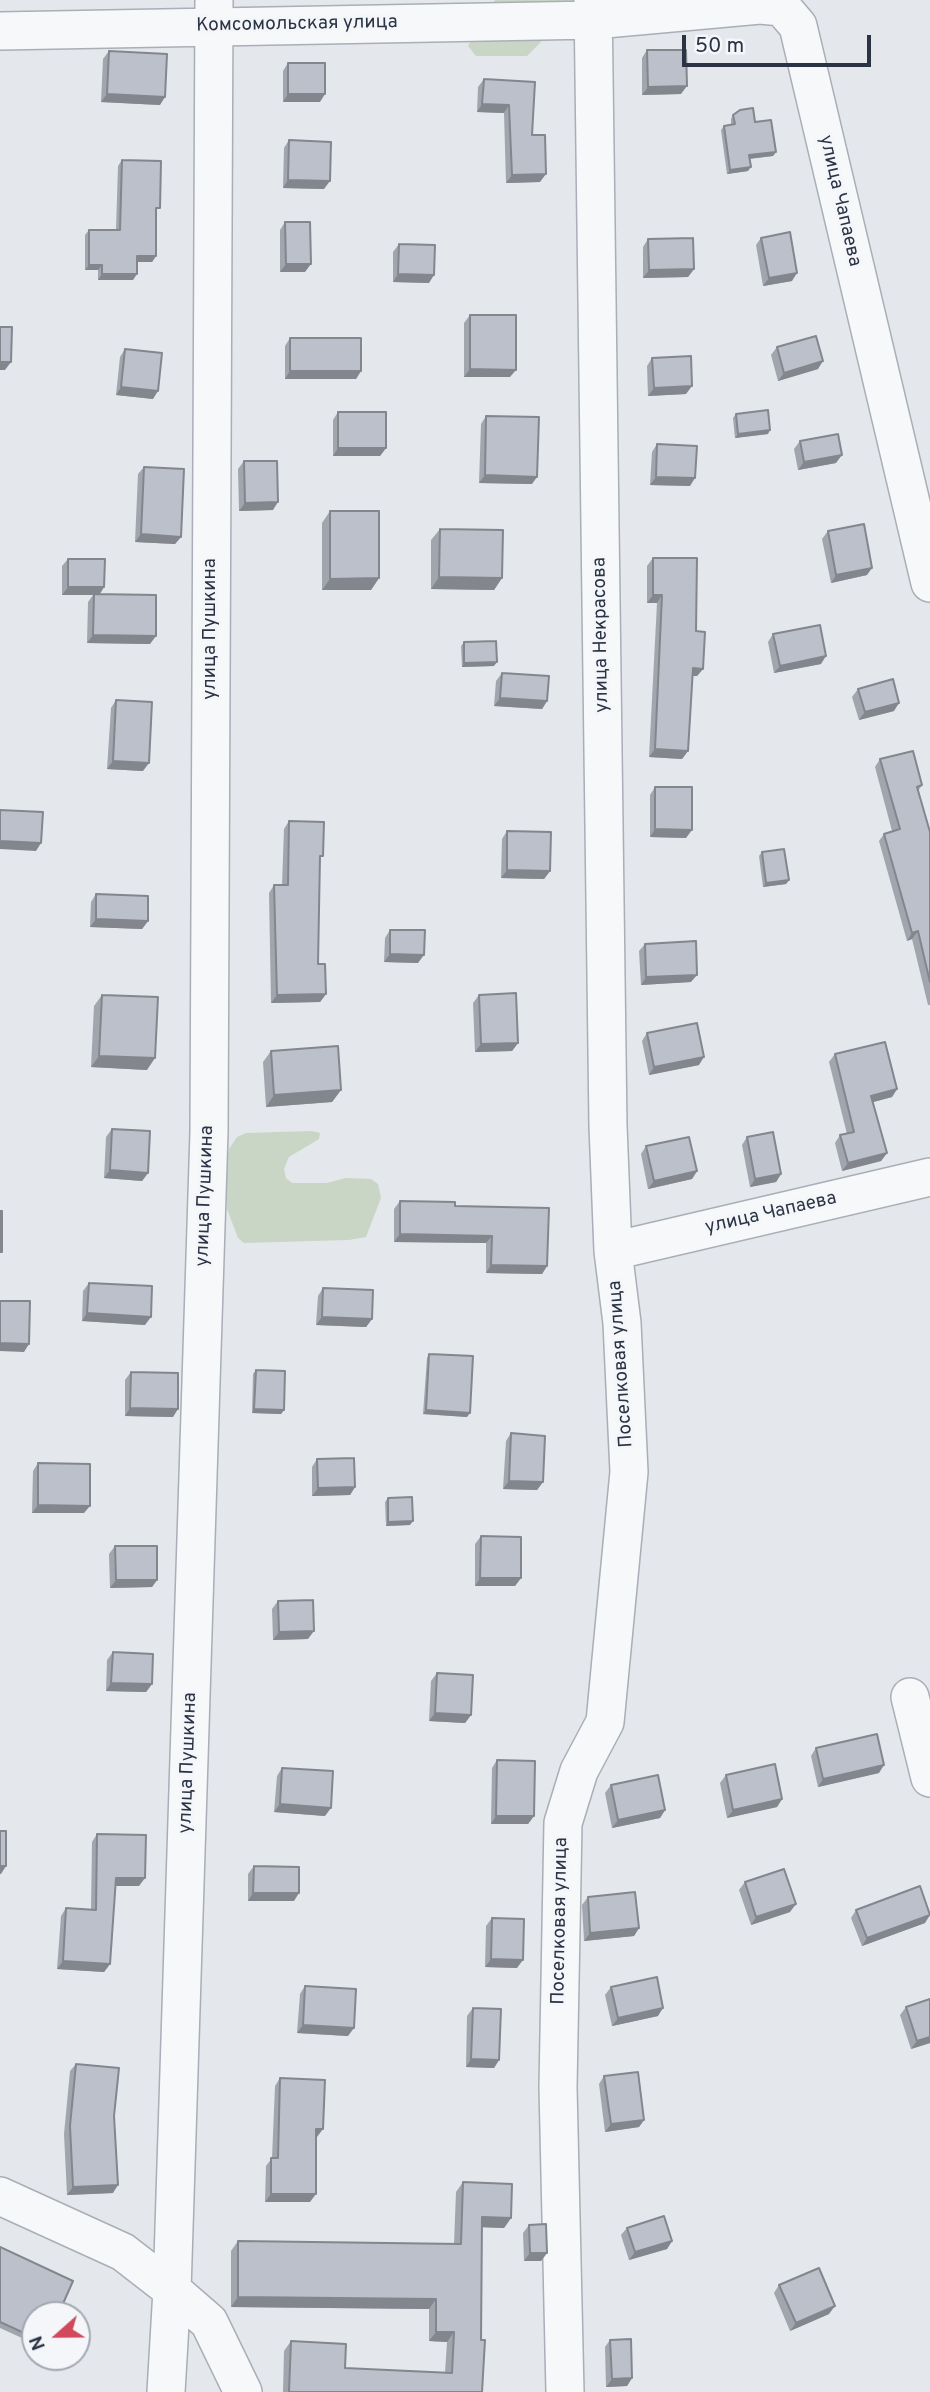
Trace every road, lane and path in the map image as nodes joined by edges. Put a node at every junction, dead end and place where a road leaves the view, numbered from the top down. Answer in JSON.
{"nodes":[{"id":1,"x":594,"y":10,"type":"edge"},
{"id":2,"x":214,"y":13,"type":"edge"},
{"id":3,"x":0,"y":31,"type":"edge"},
{"id":4,"x":930,"y":583,"type":"edge"},
{"id":5,"x":930,"y":1177,"type":"edge"},
{"id":6,"x":613,"y":1251,"type":"junction"},
{"id":7,"x":910,"y":1697,"type":"dead end"},
{"id":8,"x":930,"y":1778,"type":"edge"},
{"id":9,"x":0,"y":2196,"type":"edge"},
{"id":10,"x":172,"y":2290,"type":"junction"},
{"id":11,"x":166,"y":2392,"type":"edge"},
{"id":12,"x":243,"y":2392,"type":"edge"},
{"id":13,"x":565,"y":2392,"type":"edge"}],
"edges":[{"from":1,"to":2,"type":"street","name":"Комсомольская улица"},
{"from":1,"to":4,"type":"street","name":"улица Чапаева"},
{"from":1,"to":6,"type":"street","name":"улица Некрасова"},
{"from":2,"to":3,"type":"street","name":"Комсомольская улица"},
{"from":2,"to":10,"type":"street","name":"улица Пушкина"},
{"from":5,"to":6,"type":"street","name":"улица Чапаева"},
{"from":6,"to":13,"type":"street","name":"Поселковая улица"},
{"from":7,"to":8,"type":"street"},
{"from":9,"to":10,"type":"street"},
{"from":10,"to":11,"type":"street","name":"улица Пушкина"},
{"from":10,"to":12,"type":"street"}]}
